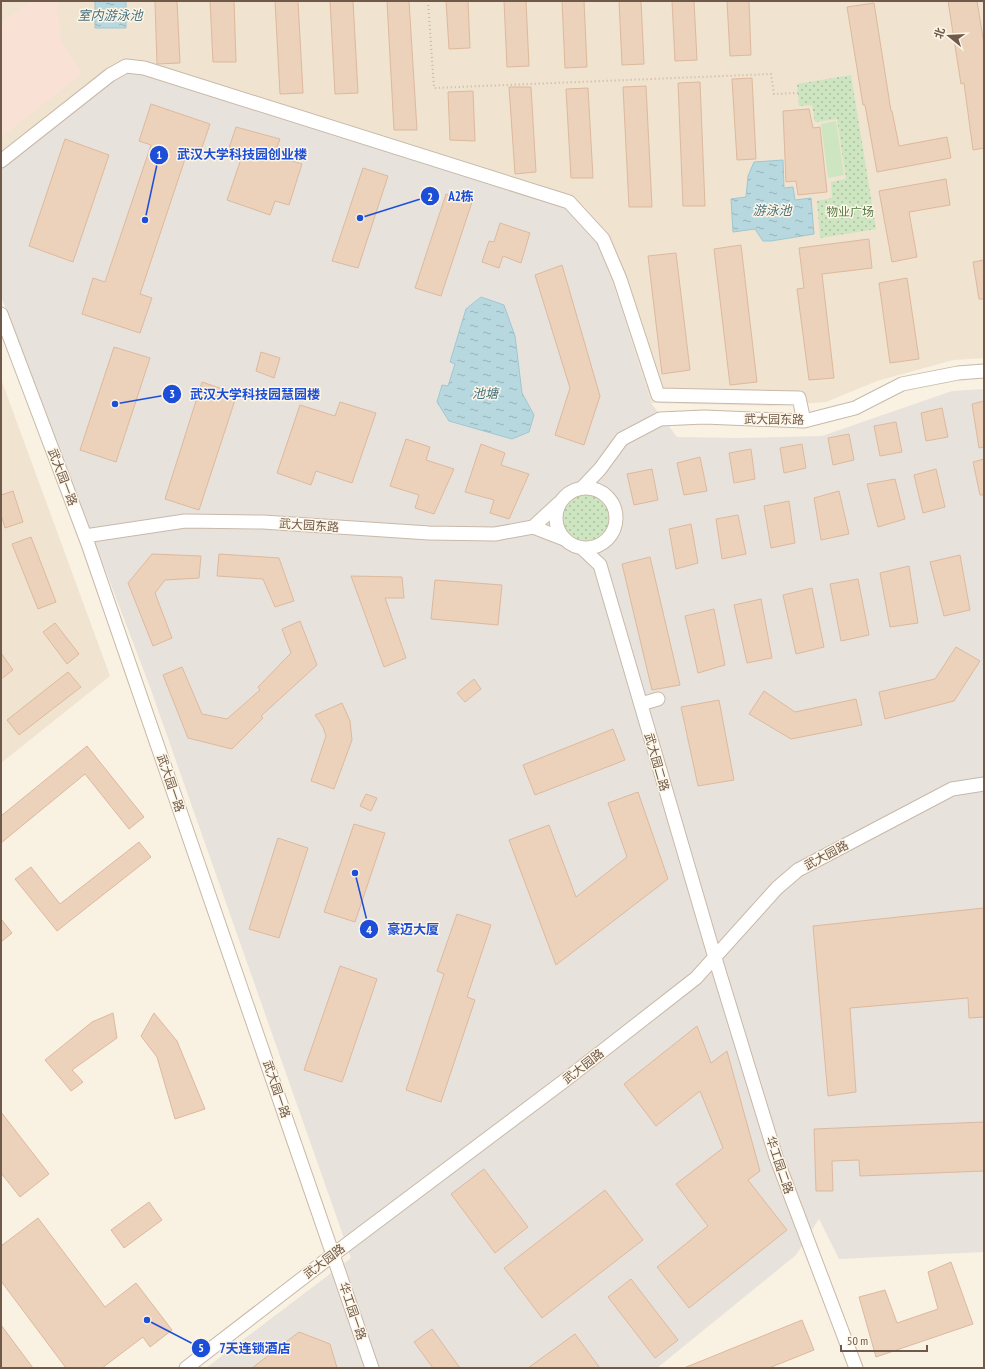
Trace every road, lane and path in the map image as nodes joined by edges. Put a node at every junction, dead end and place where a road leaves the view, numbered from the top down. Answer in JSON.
{"nodes":[{"id":1,"x":428,"y":1,"type":"edge"},
{"id":2,"x":798,"y":93,"type":"dead end"},
{"id":3,"x":1,"y":161,"type":"edge"},
{"id":4,"x":1,"y":314,"type":"edge"},
{"id":5,"x":984,"y":371,"type":"edge"},
{"id":6,"x":804,"y":421,"type":"junction"},
{"id":7,"x":600,"y":469,"type":"junction"},
{"id":8,"x":584,"y":487,"type":"junction"},
{"id":9,"x":611,"y":499,"type":"junction"},
{"id":10,"x":559,"y":502,"type":"junction"},
{"id":11,"x":532,"y":527,"type":"junction"},
{"id":12,"x":85,"y":536,"type":"junction"},
{"id":13,"x":610,"y":537,"type":"junction"},
{"id":14,"x":564,"y":539,"type":"junction"},
{"id":15,"x":582,"y":548,"type":"junction"},
{"id":16,"x":600,"y":566,"type":"junction"},
{"id":17,"x":658,"y":700,"type":"dead end"},
{"id":18,"x":641,"y":704,"type":"junction"},
{"id":19,"x":984,"y":784,"type":"edge"},
{"id":20,"x":715,"y":958,"type":"junction"},
{"id":21,"x":334,"y":1254,"type":"junction"},
{"id":22,"x":186,"y":1368,"type":"edge"},
{"id":23,"x":372,"y":1368,"type":"edge"},
{"id":24,"x":856,"y":1368,"type":"edge"}],
"edges":[{"from":1,"to":2,"type":"path"},
{"from":3,"to":6,"type":"street"},
{"from":4,"to":12,"type":"street","name":"武大园一路"},
{"from":5,"to":6,"type":"street","name":"武大园东路"},
{"from":6,"to":7,"type":"street","name":"武大园东路"},
{"from":7,"to":8,"type":"street","name":"武大园东路"},
{"from":7,"to":9,"type":"street"},
{"from":8,"to":9,"type":"street"},
{"from":8,"to":10,"type":"street"},
{"from":9,"to":13,"type":"street"},
{"from":10,"to":11,"type":"street"},
{"from":10,"to":14,"type":"street"},
{"from":11,"to":12,"type":"street","name":"武大园东路"},
{"from":11,"to":14,"type":"street"},
{"from":12,"to":21,"type":"street","name":"武大园一路"},
{"from":13,"to":15,"type":"street"},
{"from":13,"to":16,"type":"street"},
{"from":14,"to":15,"type":"street"},
{"from":15,"to":16,"type":"street"},
{"from":16,"to":18,"type":"street","name":"武大园二路"},
{"from":17,"to":18,"type":"street"},
{"from":18,"to":20,"type":"street","name":"武大园二路"},
{"from":19,"to":20,"type":"street","name":"武大园路"},
{"from":20,"to":21,"type":"street","name":"武大园路"},
{"from":20,"to":24,"type":"street","name":"华工园二路"},
{"from":21,"to":22,"type":"street","name":"武大园路"},
{"from":21,"to":23,"type":"street","name":"华工园一路"}]}
